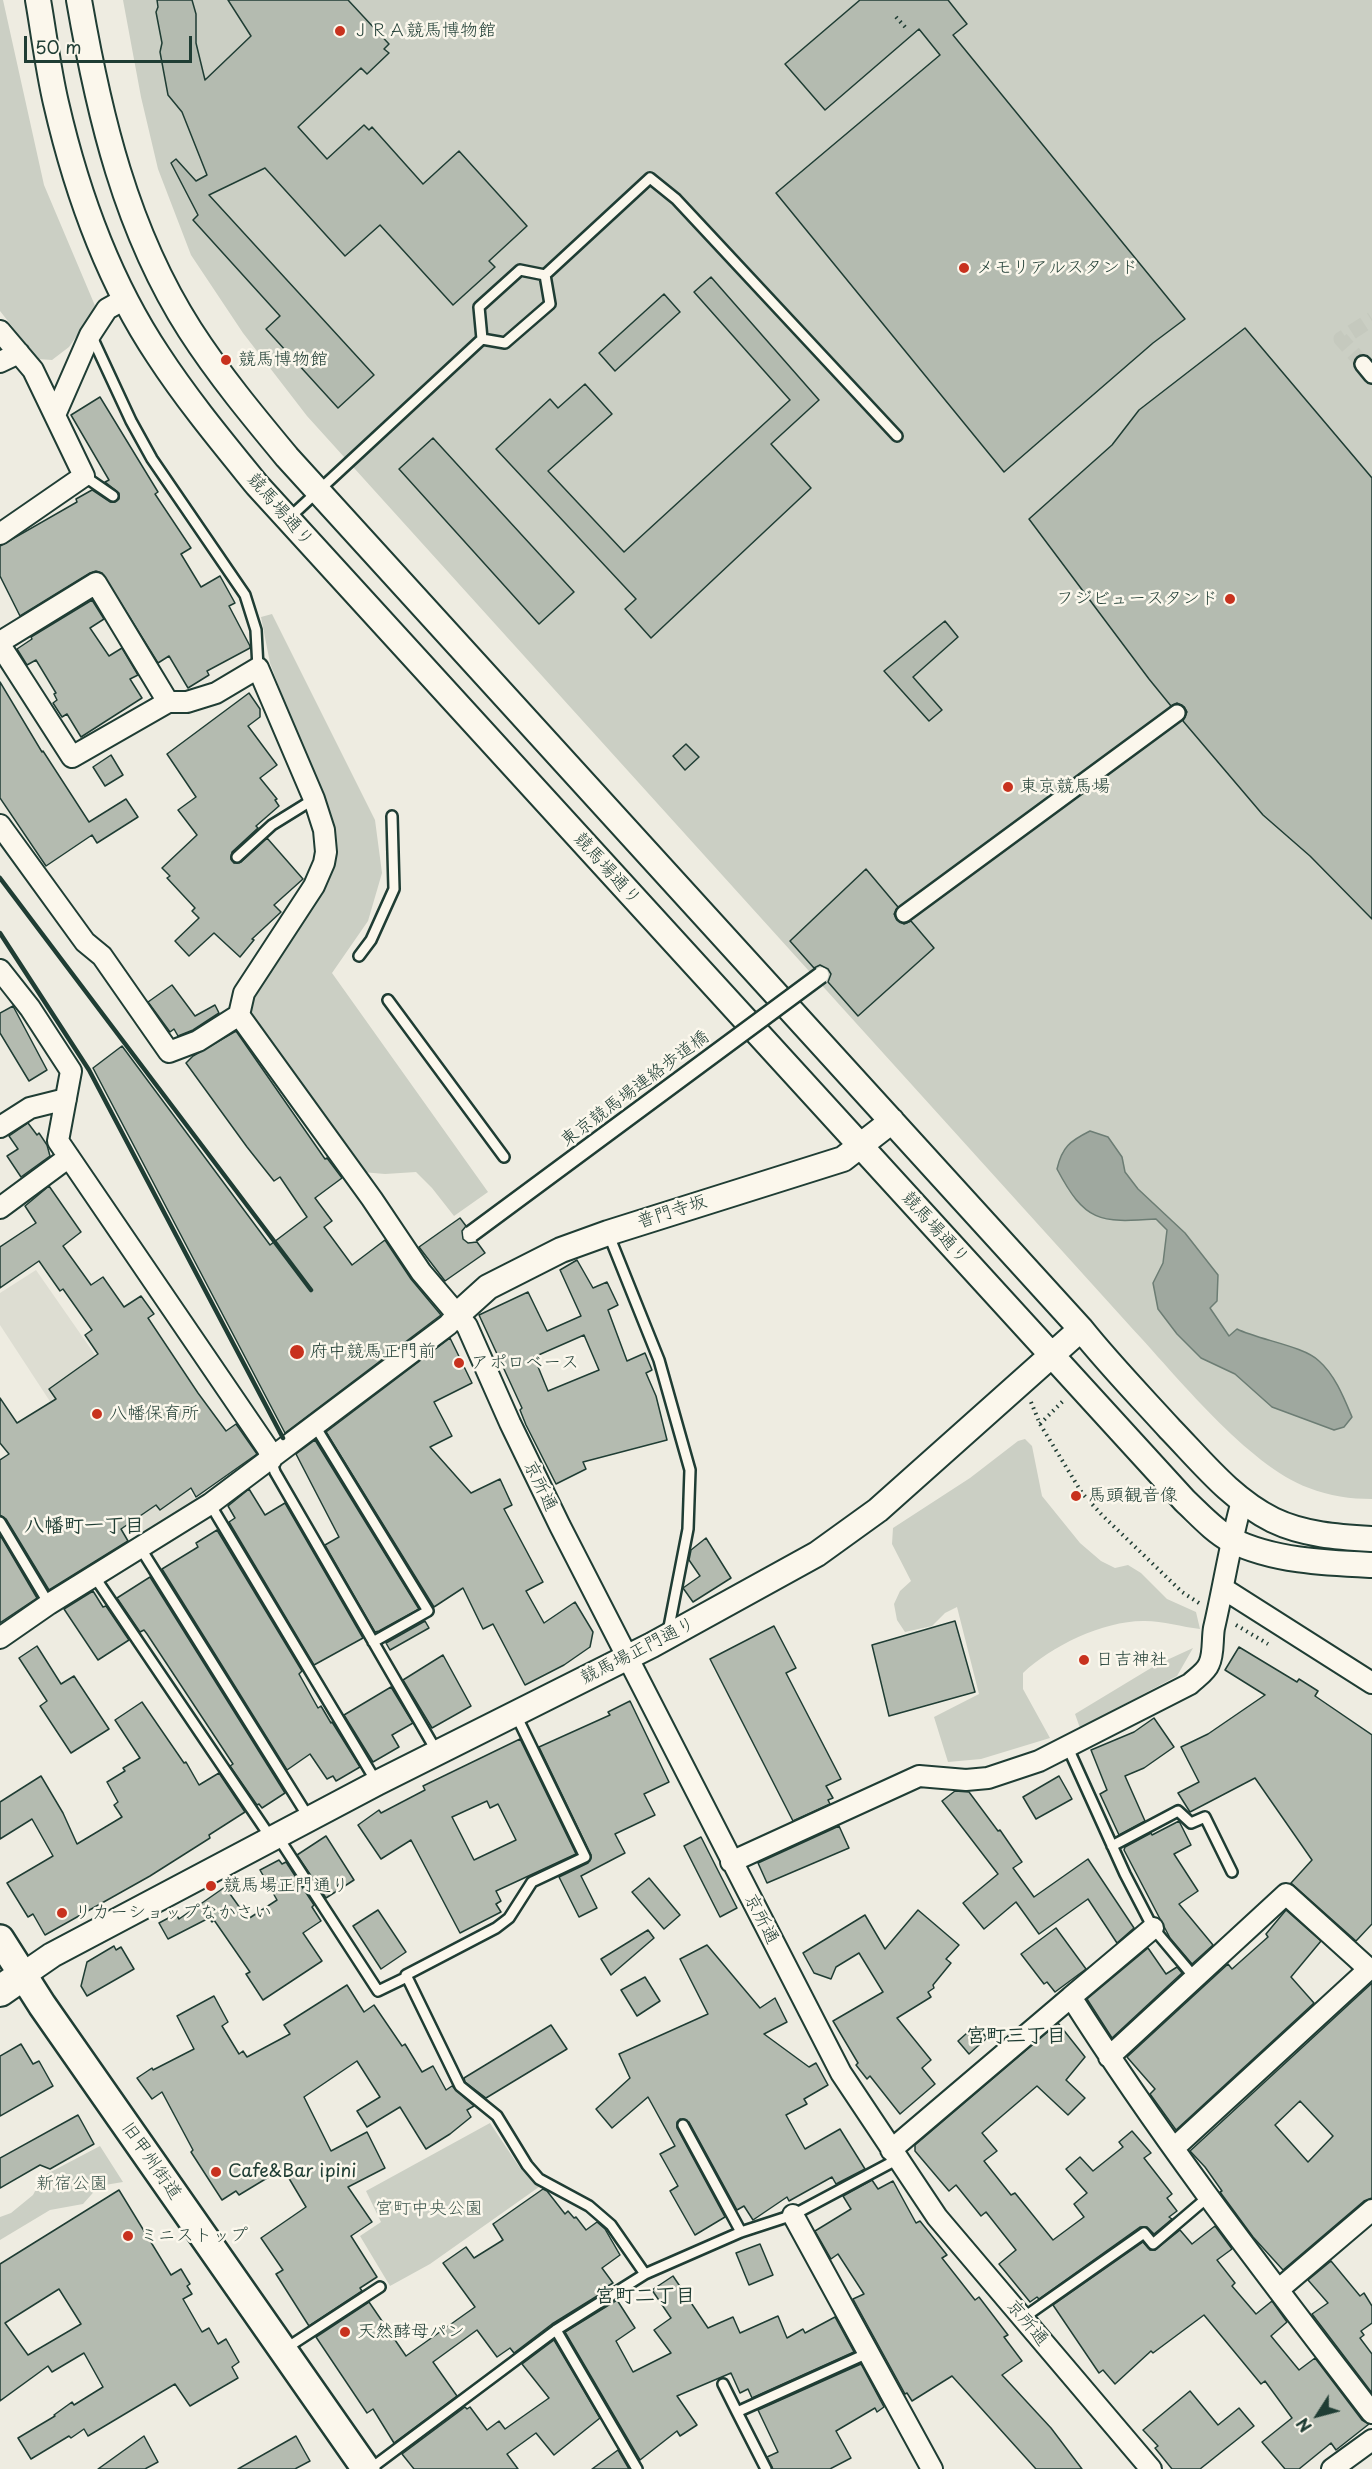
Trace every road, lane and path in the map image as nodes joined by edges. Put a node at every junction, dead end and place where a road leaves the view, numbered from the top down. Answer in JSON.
{"nodes":[{"id":1,"x":38,"y":0,"type":"edge"},
{"id":2,"x":79,"y":0,"type":"edge"},
{"id":3,"x":896,"y":17,"type":"dead end"},
{"id":4,"x":906,"y":28,"type":"dead end"},
{"id":5,"x":545,"y":275,"type":"junction"},
{"id":6,"x":125,"y":299,"type":"junction"},
{"id":7,"x":0,"y":331,"type":"edge"},
{"id":8,"x":90,"y":334,"type":"junction"},
{"id":9,"x":482,"y":339,"type":"junction"},
{"id":10,"x":19,"y":353,"type":"junction"},
{"id":11,"x":0,"y":362,"type":"edge"},
{"id":12,"x":55,"y":415,"type":"junction"},
{"id":13,"x":897,"y":436,"type":"dead end"},
{"id":14,"x":84,"y":476,"type":"junction"},
{"id":15,"x":317,"y":492,"type":"junction"},
{"id":16,"x":112,"y":496,"type":"dead end"},
{"id":17,"x":288,"y":520,"type":"junction"},
{"id":18,"x":0,"y":534,"type":"edge"},
{"id":19,"x":0,"y":644,"type":"edge"},
{"id":20,"x":258,"y":668,"type":"junction"},
{"id":21,"x":168,"y":702,"type":"junction"},
{"id":22,"x":1177,"y":713,"type":"dead end"},
{"id":23,"x":597,"y":798,"type":"junction"},
{"id":24,"x":314,"y":799,"type":"junction"},
{"id":25,"x":392,"y":816,"type":"dead end"},
{"id":26,"x":566,"y":824,"type":"junction"},
{"id":27,"x":0,"y":825,"type":"edge"},
{"id":28,"x":237,"y":857,"type":"dead end"},
{"id":29,"x":904,"y":914,"type":"dead end"},
{"id":30,"x":359,"y":956,"type":"dead end"},
{"id":31,"x":0,"y":970,"type":"edge"},
{"id":32,"x":821,"y":975,"type":"dead end"},
{"id":33,"x":388,"y":1000,"type":"dead end"},
{"id":34,"x":239,"y":1015,"type":"junction"},
{"id":35,"x":66,"y":1099,"type":"junction"},
{"id":36,"x":892,"y":1121,"type":"junction"},
{"id":37,"x":0,"y":1127,"type":"edge"},
{"id":38,"x":860,"y":1145,"type":"junction"},
{"id":39,"x":69,"y":1157,"type":"junction"},
{"id":40,"x":504,"y":1157,"type":"dead end"},
{"id":41,"x":0,"y":1208,"type":"edge"},
{"id":42,"x":608,"y":1233,"type":"junction"},
{"id":43,"x":471,"y":1234,"type":"dead end"},
{"id":44,"x":457,"y":1315,"type":"junction"},
{"id":45,"x":1081,"y":1329,"type":"junction"},
{"id":46,"x":1052,"y":1356,"type":"junction"},
{"id":47,"x":1071,"y":1394,"type":"dead end"},
{"id":48,"x":1028,"y":1395,"type":"dead end"},
{"id":49,"x":1040,"y":1424,"type":"junction"},
{"id":50,"x":315,"y":1426,"type":"junction"},
{"id":51,"x":271,"y":1460,"type":"junction"},
{"id":52,"x":1242,"y":1501,"type":"junction"},
{"id":53,"x":210,"y":1504,"type":"junction"},
{"id":54,"x":0,"y":1522,"type":"edge"},
{"id":55,"x":1372,"y":1539,"type":"edge"},
{"id":56,"x":1231,"y":1540,"type":"junction"},
{"id":57,"x":141,"y":1549,"type":"junction"},
{"id":58,"x":1372,"y":1565,"type":"edge"},
{"id":59,"x":94,"y":1576,"type":"junction"},
{"id":60,"x":1224,"y":1588,"type":"junction"},
{"id":61,"x":49,"y":1604,"type":"junction"},
{"id":62,"x":1218,"y":1615,"type":"junction"},
{"id":63,"x":667,"y":1637,"type":"junction"},
{"id":64,"x":0,"y":1638,"type":"edge"},
{"id":65,"x":374,"y":1642,"type":"junction"},
{"id":66,"x":1269,"y":1645,"type":"dead end"},
{"id":67,"x":627,"y":1658,"type":"junction"},
{"id":68,"x":1372,"y":1683,"type":"edge"},
{"id":69,"x":515,"y":1713,"type":"junction"},
{"id":70,"x":1068,"y":1748,"type":"junction"},
{"id":71,"x":437,"y":1752,"type":"junction"},
{"id":72,"x":377,"y":1783,"type":"junction"},
{"id":73,"x":309,"y":1818,"type":"junction"},
{"id":74,"x":274,"y":1837,"type":"junction"},
{"id":75,"x":1112,"y":1846,"type":"junction"},
{"id":76,"x":732,"y":1862,"type":"junction"},
{"id":77,"x":1232,"y":1872,"type":"dead end"},
{"id":78,"x":1153,"y":1928,"type":"junction"},
{"id":79,"x":0,"y":1939,"type":"edge"},
{"id":80,"x":407,"y":1977,"type":"junction"},
{"id":81,"x":1195,"y":1978,"type":"junction"},
{"id":82,"x":11,"y":1983,"type":"edge"},
{"id":83,"x":1071,"y":1998,"type":"junction"},
{"id":84,"x":1109,"y":2057,"type":"junction"},
{"id":85,"x":683,"y":2125,"type":"dead end"},
{"id":86,"x":1174,"y":2148,"type":"junction"},
{"id":87,"x":895,"y":2154,"type":"junction"},
{"id":88,"x":1208,"y":2196,"type":"junction"},
{"id":89,"x":1372,"y":2210,"type":"edge"},
{"id":90,"x":793,"y":2215,"type":"junction"},
{"id":91,"x":741,"y":2232,"type":"junction"},
{"id":92,"x":645,"y":2274,"type":"junction"},
{"id":93,"x":380,"y":2288,"type":"dead end"},
{"id":94,"x":1278,"y":2290,"type":"junction"},
{"id":95,"x":1023,"y":2318,"type":"junction"},
{"id":96,"x":556,"y":2330,"type":"junction"},
{"id":97,"x":283,"y":2350,"type":"junction"},
{"id":98,"x":868,"y":2353,"type":"junction"},
{"id":99,"x":723,"y":2384,"type":"dead end"},
{"id":100,"x":737,"y":2412,"type":"junction"},
{"id":101,"x":1372,"y":2413,"type":"edge"},
{"id":102,"x":1372,"y":2440,"type":"edge"},
{"id":103,"x":368,"y":2469,"type":"edge"},
{"id":104,"x":637,"y":2469,"type":"edge"},
{"id":105,"x":766,"y":2469,"type":"edge"},
{"id":106,"x":933,"y":2469,"type":"edge"},
{"id":107,"x":1151,"y":2469,"type":"edge"},
{"id":108,"x":1332,"y":2469,"type":"edge"}],
"edges":[{"from":1,"to":6,"type":"street","name":"競馬場通り"},
{"from":2,"to":15,"type":"street"},
{"from":3,"to":4,"type":"path"},
{"from":5,"to":9,"type":"lane"},
{"from":5,"to":9,"type":"lane"},
{"from":5,"to":13,"type":"lane"},
{"from":6,"to":8,"type":"street"},
{"from":6,"to":17,"type":"street","name":"競馬場通り"},
{"from":7,"to":10,"type":"street"},
{"from":8,"to":12,"type":"street"},
{"from":8,"to":20,"type":"lane"},
{"from":9,"to":15,"type":"lane"},
{"from":10,"to":11,"type":"street"},
{"from":10,"to":12,"type":"street"},
{"from":12,"to":14,"type":"street"},
{"from":14,"to":16,"type":"lane"},
{"from":14,"to":18,"type":"street"},
{"from":15,"to":17,"type":"lane"},
{"from":15,"to":23,"type":"street"},
{"from":17,"to":26,"type":"street","name":"競馬場通り"},
{"from":19,"to":21,"type":"street"},
{"from":19,"to":21,"type":"street"},
{"from":20,"to":21,"type":"street"},
{"from":20,"to":24,"type":"street"},
{"from":22,"to":29,"type":"street"},
{"from":23,"to":26,"type":"street"},
{"from":23,"to":36,"type":"street"},
{"from":24,"to":28,"type":"lane"},
{"from":24,"to":34,"type":"street"},
{"from":25,"to":30,"type":"lane"},
{"from":26,"to":38,"type":"street","name":"競馬場通り"},
{"from":27,"to":34,"type":"street"},
{"from":31,"to":35,"type":"street"},
{"from":32,"to":43,"type":"street","name":"東京競馬場連絡歩道橋","bridge":true},
{"from":33,"to":40,"type":"lane"},
{"from":34,"to":44,"type":"street","name":"京所通"},
{"from":35,"to":37,"type":"street"},
{"from":35,"to":39,"type":"street"},
{"from":36,"to":38,"type":"street","name":"普門寺坂"},
{"from":36,"to":45,"type":"street"},
{"from":38,"to":42,"type":"street","name":"普門寺坂"},
{"from":38,"to":46,"type":"street","name":"競馬場通り"},
{"from":39,"to":41,"type":"street"},
{"from":39,"to":51,"type":"street"},
{"from":42,"to":44,"type":"street","name":"普門寺坂"},
{"from":42,"to":63,"type":"lane"},
{"from":44,"to":50,"type":"street"},
{"from":44,"to":67,"type":"street","name":"京所通"},
{"from":45,"to":46,"type":"street","name":"競馬場正門通り"},
{"from":45,"to":52,"type":"street"},
{"from":46,"to":56,"type":"street","name":"競馬場通り"},
{"from":46,"to":63,"type":"street","name":"競馬場正門通り"},
{"from":47,"to":49,"type":"path"},
{"from":48,"to":49,"type":"path"},
{"from":49,"to":62,"type":"path"},
{"from":50,"to":51,"type":"street"},
{"from":50,"to":65,"type":"lane"},
{"from":51,"to":53,"type":"street"},
{"from":51,"to":65,"type":"lane"},
{"from":52,"to":55,"type":"street"},
{"from":52,"to":56,"type":"street"},
{"from":53,"to":57,"type":"street"},
{"from":53,"to":72,"type":"lane"},
{"from":54,"to":61,"type":"lane"},
{"from":56,"to":58,"type":"street","name":"競馬場通り"},
{"from":56,"to":60,"type":"street"},
{"from":57,"to":59,"type":"street"},
{"from":57,"to":73,"type":"lane"},
{"from":59,"to":61,"type":"street"},
{"from":59,"to":74,"type":"lane"},
{"from":60,"to":62,"type":"street"},
{"from":60,"to":68,"type":"street"},
{"from":61,"to":64,"type":"street"},
{"from":62,"to":66,"type":"path"},
{"from":62,"to":70,"type":"street"},
{"from":63,"to":67,"type":"street","name":"競馬場正門通り"},
{"from":65,"to":71,"type":"lane"},
{"from":67,"to":69,"type":"street","name":"競馬場正門通り"},
{"from":67,"to":76,"type":"street","name":"京所通"},
{"from":69,"to":71,"type":"street","name":"競馬場正門通り"},
{"from":69,"to":80,"type":"lane"},
{"from":70,"to":75,"type":"lane"},
{"from":70,"to":76,"type":"street"},
{"from":71,"to":72,"type":"street","name":"競馬場正門通り"},
{"from":72,"to":73,"type":"street","name":"競馬場正門通り"},
{"from":73,"to":74,"type":"street","name":"競馬場正門通り"},
{"from":74,"to":80,"type":"lane"},
{"from":74,"to":82,"type":"street","name":"競馬場正門通り"},
{"from":75,"to":77,"type":"lane"},
{"from":75,"to":78,"type":"lane"},
{"from":76,"to":87,"type":"street","name":"京所通"},
{"from":78,"to":81,"type":"lane"},
{"from":78,"to":83,"type":"street"},
{"from":79,"to":82,"type":"main road","name":"旧甲州街道"},
{"from":80,"to":92,"type":"lane"},
{"from":81,"to":84,"type":"street"},
{"from":81,"to":86,"type":"street"},
{"from":82,"to":97,"type":"main road","name":"旧甲州街道"},
{"from":83,"to":84,"type":"street"},
{"from":83,"to":87,"type":"street"},
{"from":84,"to":86,"type":"street"},
{"from":85,"to":91,"type":"lane"},
{"from":86,"to":88,"type":"street"},
{"from":87,"to":90,"type":"lane"},
{"from":87,"to":95,"type":"street","name":"京所通"},
{"from":88,"to":94,"type":"street"},
{"from":88,"to":95,"type":"lane"},
{"from":89,"to":94,"type":"street"},
{"from":90,"to":91,"type":"lane"},
{"from":90,"to":98,"type":"street"},
{"from":91,"to":92,"type":"lane"},
{"from":92,"to":96,"type":"lane"},
{"from":93,"to":97,"type":"lane"},
{"from":94,"to":101,"type":"street"},
{"from":95,"to":107,"type":"street","name":"京所通"},
{"from":96,"to":103,"type":"lane"},
{"from":96,"to":104,"type":"lane"},
{"from":97,"to":103,"type":"main road","name":"旧甲州街道"},
{"from":98,"to":100,"type":"lane"},
{"from":98,"to":106,"type":"street"},
{"from":99,"to":100,"type":"lane"},
{"from":100,"to":105,"type":"lane"},
{"from":102,"to":108,"type":"street"}]}
